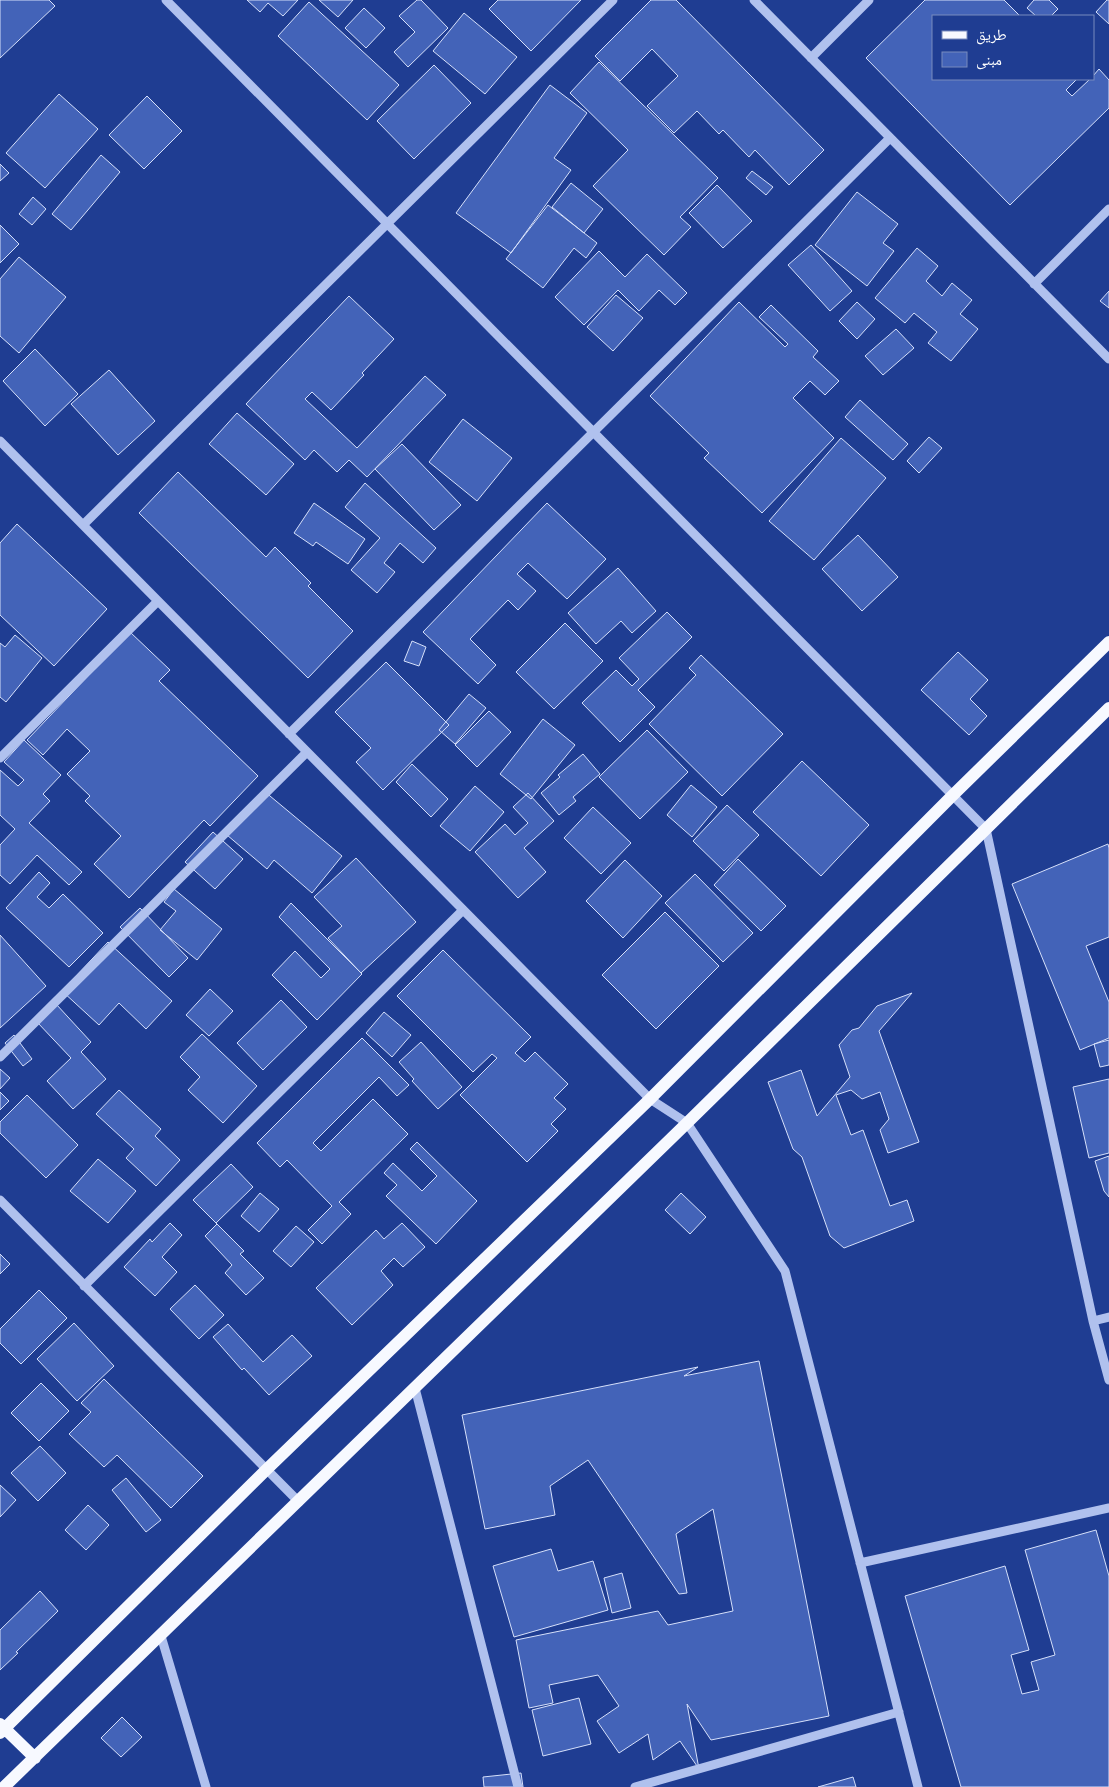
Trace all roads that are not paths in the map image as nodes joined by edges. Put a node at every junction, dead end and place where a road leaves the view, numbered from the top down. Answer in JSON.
{"nodes":[{"id":1,"x":166,"y":0,"type":"edge"},
{"id":2,"x":613,"y":0,"type":"edge"},
{"id":3,"x":754,"y":0,"type":"edge"},
{"id":4,"x":869,"y":0,"type":"edge"},
{"id":5,"x":811,"y":58,"type":"junction"},
{"id":6,"x":890,"y":138,"type":"junction"},
{"id":7,"x":1109,"y":209,"type":"edge"},
{"id":8,"x":387,"y":224,"type":"junction"},
{"id":9,"x":1034,"y":284,"type":"junction"},
{"id":10,"x":1109,"y":359,"type":"edge"},
{"id":11,"x":594,"y":432,"type":"junction"},
{"id":12,"x":0,"y":442,"type":"edge"},
{"id":13,"x":83,"y":525,"type":"junction"},
{"id":14,"x":158,"y":601,"type":"junction"},
{"id":15,"x":1109,"y":642,"type":"edge"},
{"id":16,"x":1109,"y":708,"type":"edge"},
{"id":17,"x":289,"y":734,"type":"junction"},
{"id":18,"x":307,"y":752,"type":"junction"},
{"id":19,"x":0,"y":758,"type":"edge"},
{"id":20,"x":953,"y":795,"type":"junction"},
{"id":21,"x":986,"y":829,"type":"junction"},
{"id":22,"x":464,"y":910,"type":"junction"},
{"id":23,"x":0,"y":1057,"type":"edge"},
{"id":24,"x":650,"y":1099,"type":"junction"},
{"id":25,"x":687,"y":1123,"type":"junction"},
{"id":26,"x":0,"y":1200,"type":"edge"},
{"id":27,"x":84,"y":1286,"type":"junction"},
{"id":28,"x":1109,"y":1317,"type":"edge"},
{"id":29,"x":1093,"y":1321,"type":"junction"},
{"id":30,"x":1109,"y":1380,"type":"edge"},
{"id":31,"x":415,"y":1388,"type":"junction"},
{"id":32,"x":266,"y":1470,"type":"junction"},
{"id":33,"x":299,"y":1502,"type":"junction"},
{"id":34,"x":1109,"y":1508,"type":"edge"},
{"id":35,"x":860,"y":1563,"type":"junction"},
{"id":36,"x":161,"y":1636,"type":"junction"},
{"id":37,"x":899,"y":1712,"type":"junction"},
{"id":38,"x":2,"y":1728,"type":"edge"},
{"id":39,"x":35,"y":1758,"type":"junction"},
{"id":40,"x":4,"y":1787,"type":"edge"},
{"id":41,"x":206,"y":1787,"type":"edge"},
{"id":42,"x":518,"y":1787,"type":"edge"},
{"id":43,"x":635,"y":1787,"type":"edge"},
{"id":44,"x":918,"y":1787,"type":"edge"}],
"edges":[{"from":1,"to":8,"type":"street"},
{"from":2,"to":8,"type":"street"},
{"from":3,"to":5,"type":"street"},
{"from":4,"to":5,"type":"street"},
{"from":5,"to":6,"type":"street"},
{"from":6,"to":9,"type":"street"},
{"from":6,"to":11,"type":"street"},
{"from":7,"to":9,"type":"street"},
{"from":8,"to":11,"type":"street"},
{"from":8,"to":13,"type":"street"},
{"from":9,"to":10,"type":"street"},
{"from":11,"to":17,"type":"street"},
{"from":11,"to":20,"type":"street"},
{"from":12,"to":13,"type":"street"},
{"from":13,"to":14,"type":"street"},
{"from":14,"to":17,"type":"street"},
{"from":14,"to":19,"type":"street"},
{"from":15,"to":20,"type":"main road"},
{"from":16,"to":21,"type":"main road"},
{"from":17,"to":18,"type":"street"},
{"from":18,"to":22,"type":"street"},
{"from":18,"to":23,"type":"street"},
{"from":20,"to":21,"type":"street"},
{"from":20,"to":24,"type":"main road"},
{"from":21,"to":25,"type":"main road"},
{"from":21,"to":29,"type":"street"},
{"from":22,"to":24,"type":"street"},
{"from":22,"to":27,"type":"street"},
{"from":24,"to":25,"type":"street"},
{"from":24,"to":32,"type":"main road"},
{"from":25,"to":31,"type":"main road"},
{"from":25,"to":35,"type":"street"},
{"from":26,"to":27,"type":"street"},
{"from":27,"to":32,"type":"street"},
{"from":28,"to":29,"type":"street"},
{"from":29,"to":30,"type":"street"},
{"from":31,"to":33,"type":"main road"},
{"from":31,"to":42,"type":"street"},
{"from":32,"to":33,"type":"street"},
{"from":32,"to":38,"type":"main road"},
{"from":33,"to":36,"type":"main road"},
{"from":34,"to":35,"type":"street"},
{"from":35,"to":37,"type":"street"},
{"from":36,"to":39,"type":"main road"},
{"from":36,"to":41,"type":"street"},
{"from":37,"to":43,"type":"street"},
{"from":37,"to":44,"type":"street"},
{"from":38,"to":39,"type":"main road"},
{"from":39,"to":40,"type":"main road"}]}
